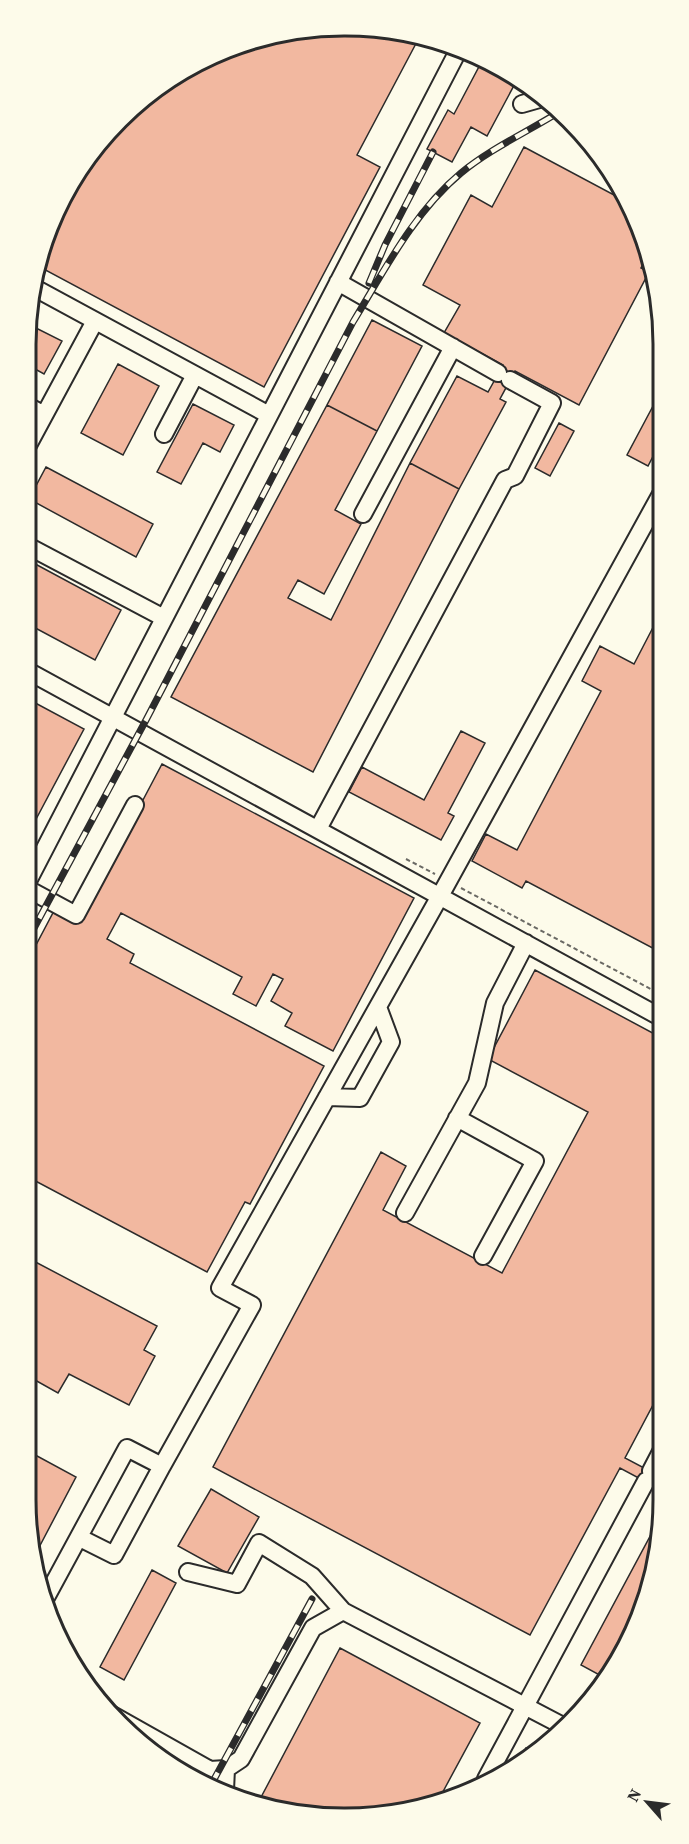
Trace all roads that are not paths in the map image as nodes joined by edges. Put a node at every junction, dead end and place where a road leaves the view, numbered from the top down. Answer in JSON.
{"nodes":[{"id":1,"x":455,"y":56,"type":"edge"},
{"id":2,"x":533,"y":101,"type":"edge"},
{"id":3,"x":522,"y":104,"type":"dead end"},
{"id":4,"x":338,"y":282,"type":"junction"},
{"id":5,"x":41,"y":292,"type":"edge"},
{"id":6,"x":95,"y":321,"type":"junction"},
{"id":7,"x":453,"y":347,"type":"junction"},
{"id":8,"x":195,"y":375,"type":"junction"},
{"id":9,"x":36,"y":411,"type":"edge"},
{"id":10,"x":44,"y":415,"type":"junction"},
{"id":11,"x":269,"y":415,"type":"junction"},
{"id":12,"x":36,"y":430,"type":"edge"},
{"id":13,"x":164,"y":434,"type":"dead end"},
{"id":14,"x":653,"y":509,"type":"edge"},
{"id":15,"x":363,"y":514,"type":"dead end"},
{"id":16,"x":36,"y":549,"type":"edge"},
{"id":17,"x":164,"y":618,"type":"junction"},
{"id":18,"x":36,"y":675,"type":"edge"},
{"id":19,"x":113,"y":717,"type":"junction"},
{"id":20,"x":135,"y":805,"type":"dead end"},
{"id":21,"x":318,"y":829,"type":"junction"},
{"id":22,"x":36,"y":867,"type":"edge"},
{"id":23,"x":444,"y":888,"type":"junction"},
{"id":24,"x":36,"y":893,"type":"edge"},
{"id":25,"x":526,"y":943,"type":"junction"},
{"id":26,"x":378,"y":1006,"type":"junction"},
{"id":27,"x":653,"y":1013,"type":"edge"},
{"id":28,"x":327,"y":1097,"type":"junction"},
{"id":29,"x":457,"y":1118,"type":"junction"},
{"id":30,"x":405,"y":1213,"type":"dead end"},
{"id":31,"x":483,"y":1256,"type":"dead end"},
{"id":32,"x":162,"y":1466,"type":"junction"},
{"id":33,"x":653,"y":1467,"type":"edge"},
{"id":34,"x":80,"y":1538,"type":"junction"},
{"id":35,"x":188,"y":1572,"type":"dead end"},
{"id":36,"x":50,"y":1591,"type":"edge"},
{"id":37,"x":343,"y":1611,"type":"junction"},
{"id":38,"x":525,"y":1708,"type":"junction"},
{"id":39,"x":557,"y":1723,"type":"edge"},
{"id":40,"x":142,"y":1731,"type":"edge"},
{"id":41,"x":226,"y":1769,"type":"junction"},
{"id":42,"x":490,"y":1771,"type":"edge"},
{"id":43,"x":225,"y":1785,"type":"edge"}],
"edges":[{"from":1,"to":4,"type":"lane"},
{"from":2,"to":3,"type":"lane"},
{"from":4,"to":7,"type":"lane"},
{"from":4,"to":11,"type":"lane"},
{"from":5,"to":6,"type":"lane"},
{"from":6,"to":8,"type":"lane"},
{"from":6,"to":10,"type":"lane"},
{"from":7,"to":15,"type":"lane"},
{"from":7,"to":21,"type":"lane"},
{"from":8,"to":11,"type":"lane"},
{"from":8,"to":13,"type":"lane"},
{"from":9,"to":10,"type":"lane"},
{"from":10,"to":12,"type":"lane"},
{"from":11,"to":17,"type":"lane"},
{"from":14,"to":23,"type":"lane"},
{"from":16,"to":17,"type":"lane"},
{"from":17,"to":19,"type":"lane"},
{"from":18,"to":19,"type":"lane"},
{"from":19,"to":21,"type":"lane"},
{"from":19,"to":22,"type":"lane"},
{"from":20,"to":24,"type":"lane"},
{"from":21,"to":23,"type":"lane"},
{"from":23,"to":25,"type":"lane"},
{"from":23,"to":26,"type":"lane"},
{"from":25,"to":27,"type":"lane"},
{"from":25,"to":29,"type":"lane"},
{"from":26,"to":28,"type":"lane"},
{"from":26,"to":28,"type":"lane"},
{"from":28,"to":32,"type":"lane"},
{"from":29,"to":30,"type":"lane"},
{"from":29,"to":31,"type":"lane"},
{"from":32,"to":34,"type":"lane"},
{"from":32,"to":34,"type":"lane"},
{"from":33,"to":38,"type":"lane"},
{"from":34,"to":36,"type":"lane"},
{"from":35,"to":37,"type":"lane"},
{"from":37,"to":38,"type":"lane"},
{"from":37,"to":41,"type":"lane"},
{"from":38,"to":39,"type":"lane"},
{"from":38,"to":42,"type":"lane"},
{"from":40,"to":41,"type":"lane"},
{"from":41,"to":43,"type":"lane"}]}
